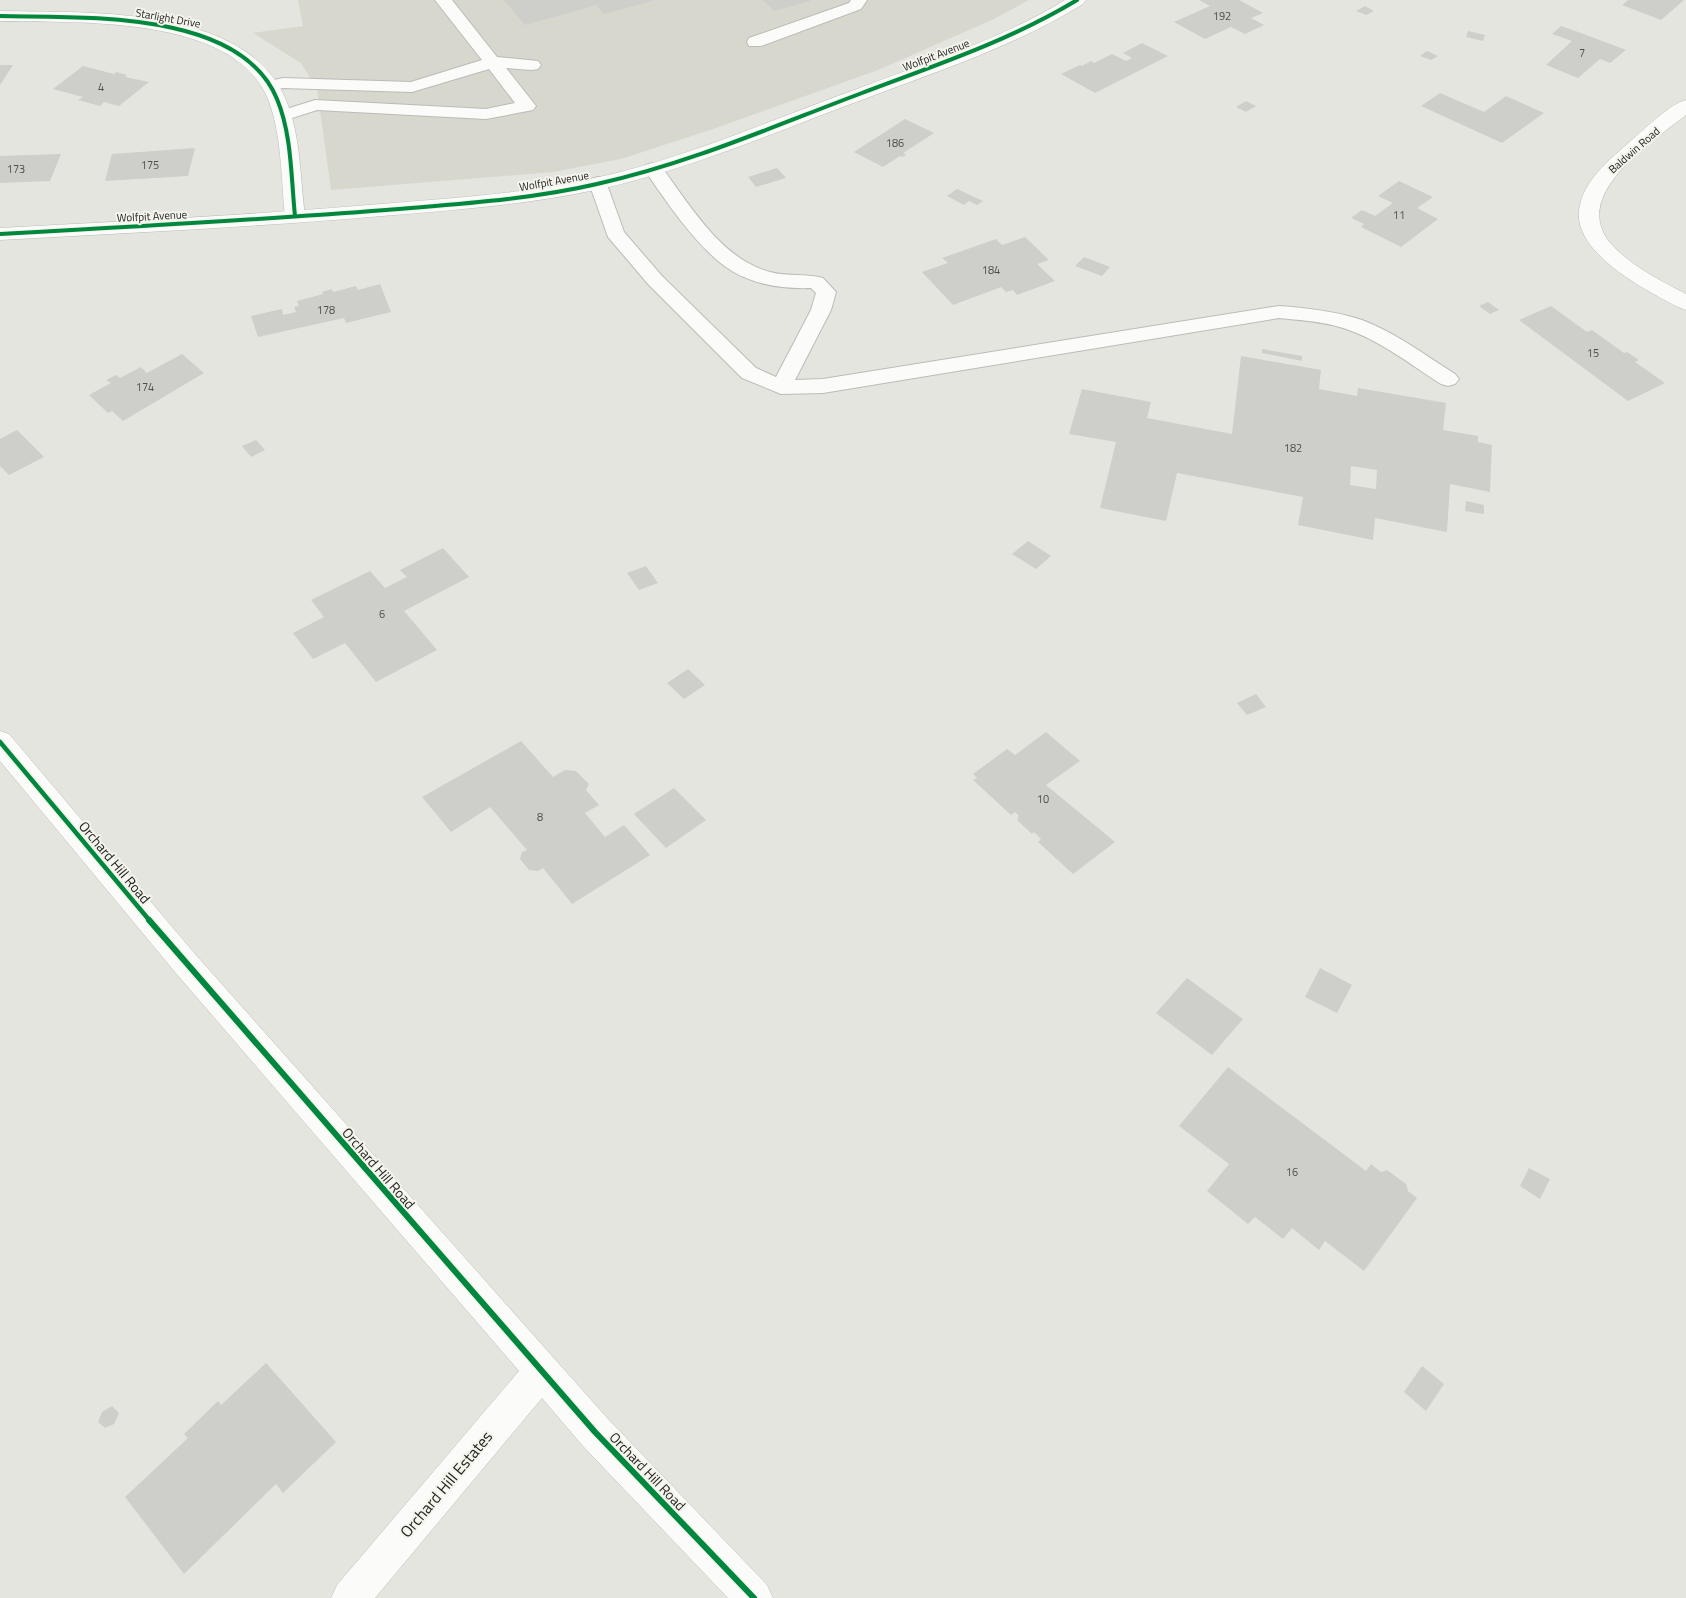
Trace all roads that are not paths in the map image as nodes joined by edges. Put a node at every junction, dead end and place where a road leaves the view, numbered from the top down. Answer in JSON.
{"nodes":[{"id":1,"x":443,"y":0,"type":"edge"},
{"id":2,"x":859,"y":0,"type":"edge"},
{"id":3,"x":1077,"y":0,"type":"edge"},
{"id":4,"x":0,"y":16,"type":"edge"},
{"id":5,"x":755,"y":42,"type":"dead end"},
{"id":6,"x":494,"y":62,"type":"junction"},
{"id":7,"x":532,"y":65,"type":"dead end"},
{"id":8,"x":271,"y":86,"type":"junction"},
{"id":9,"x":1686,"y":106,"type":"edge"},
{"id":10,"x":283,"y":116,"type":"junction"},
{"id":11,"x":653,"y":169,"type":"junction"},
{"id":12,"x":598,"y":183,"type":"junction"},
{"id":13,"x":295,"y":216,"type":"junction"},
{"id":14,"x":0,"y":234,"type":"edge"},
{"id":15,"x":1686,"y":303,"type":"edge"},
{"id":16,"x":1448,"y":379,"type":"dead end"},
{"id":17,"x":781,"y":387,"type":"junction"},
{"id":18,"x":0,"y":742,"type":"edge"},
{"id":19,"x":542,"y":1371,"type":"junction"},
{"id":20,"x":350,"y":1598,"type":"edge"},
{"id":21,"x":754,"y":1598,"type":"edge"}],
"edges":[{"from":1,"to":6,"type":"lane"},
{"from":2,"to":5,"type":"lane"},
{"from":3,"to":11,"type":"street","name":"Wolfpit Avenue"},
{"from":4,"to":8,"type":"street","name":"Starlight Drive"},
{"from":6,"to":7,"type":"lane"},
{"from":6,"to":8,"type":"lane"},
{"from":6,"to":10,"type":"lane"},
{"from":8,"to":10,"type":"street","name":"Starlight Drive"},
{"from":9,"to":15,"type":"street","name":"Baldwin Road"},
{"from":10,"to":13,"type":"street","name":"Starlight Drive"},
{"from":11,"to":12,"type":"street","name":"Wolfpit Avenue"},
{"from":11,"to":17,"type":"lane"},
{"from":12,"to":13,"type":"street","name":"Wolfpit Avenue"},
{"from":12,"to":17,"type":"lane"},
{"from":13,"to":14,"type":"street","name":"Wolfpit Avenue"},
{"from":16,"to":17,"type":"lane"},
{"from":18,"to":19,"type":"street","name":"Orchard Hill Road"},
{"from":19,"to":20,"type":"street","name":"Orchard Hill Estates"},
{"from":19,"to":21,"type":"street","name":"Orchard Hill Road"}]}
